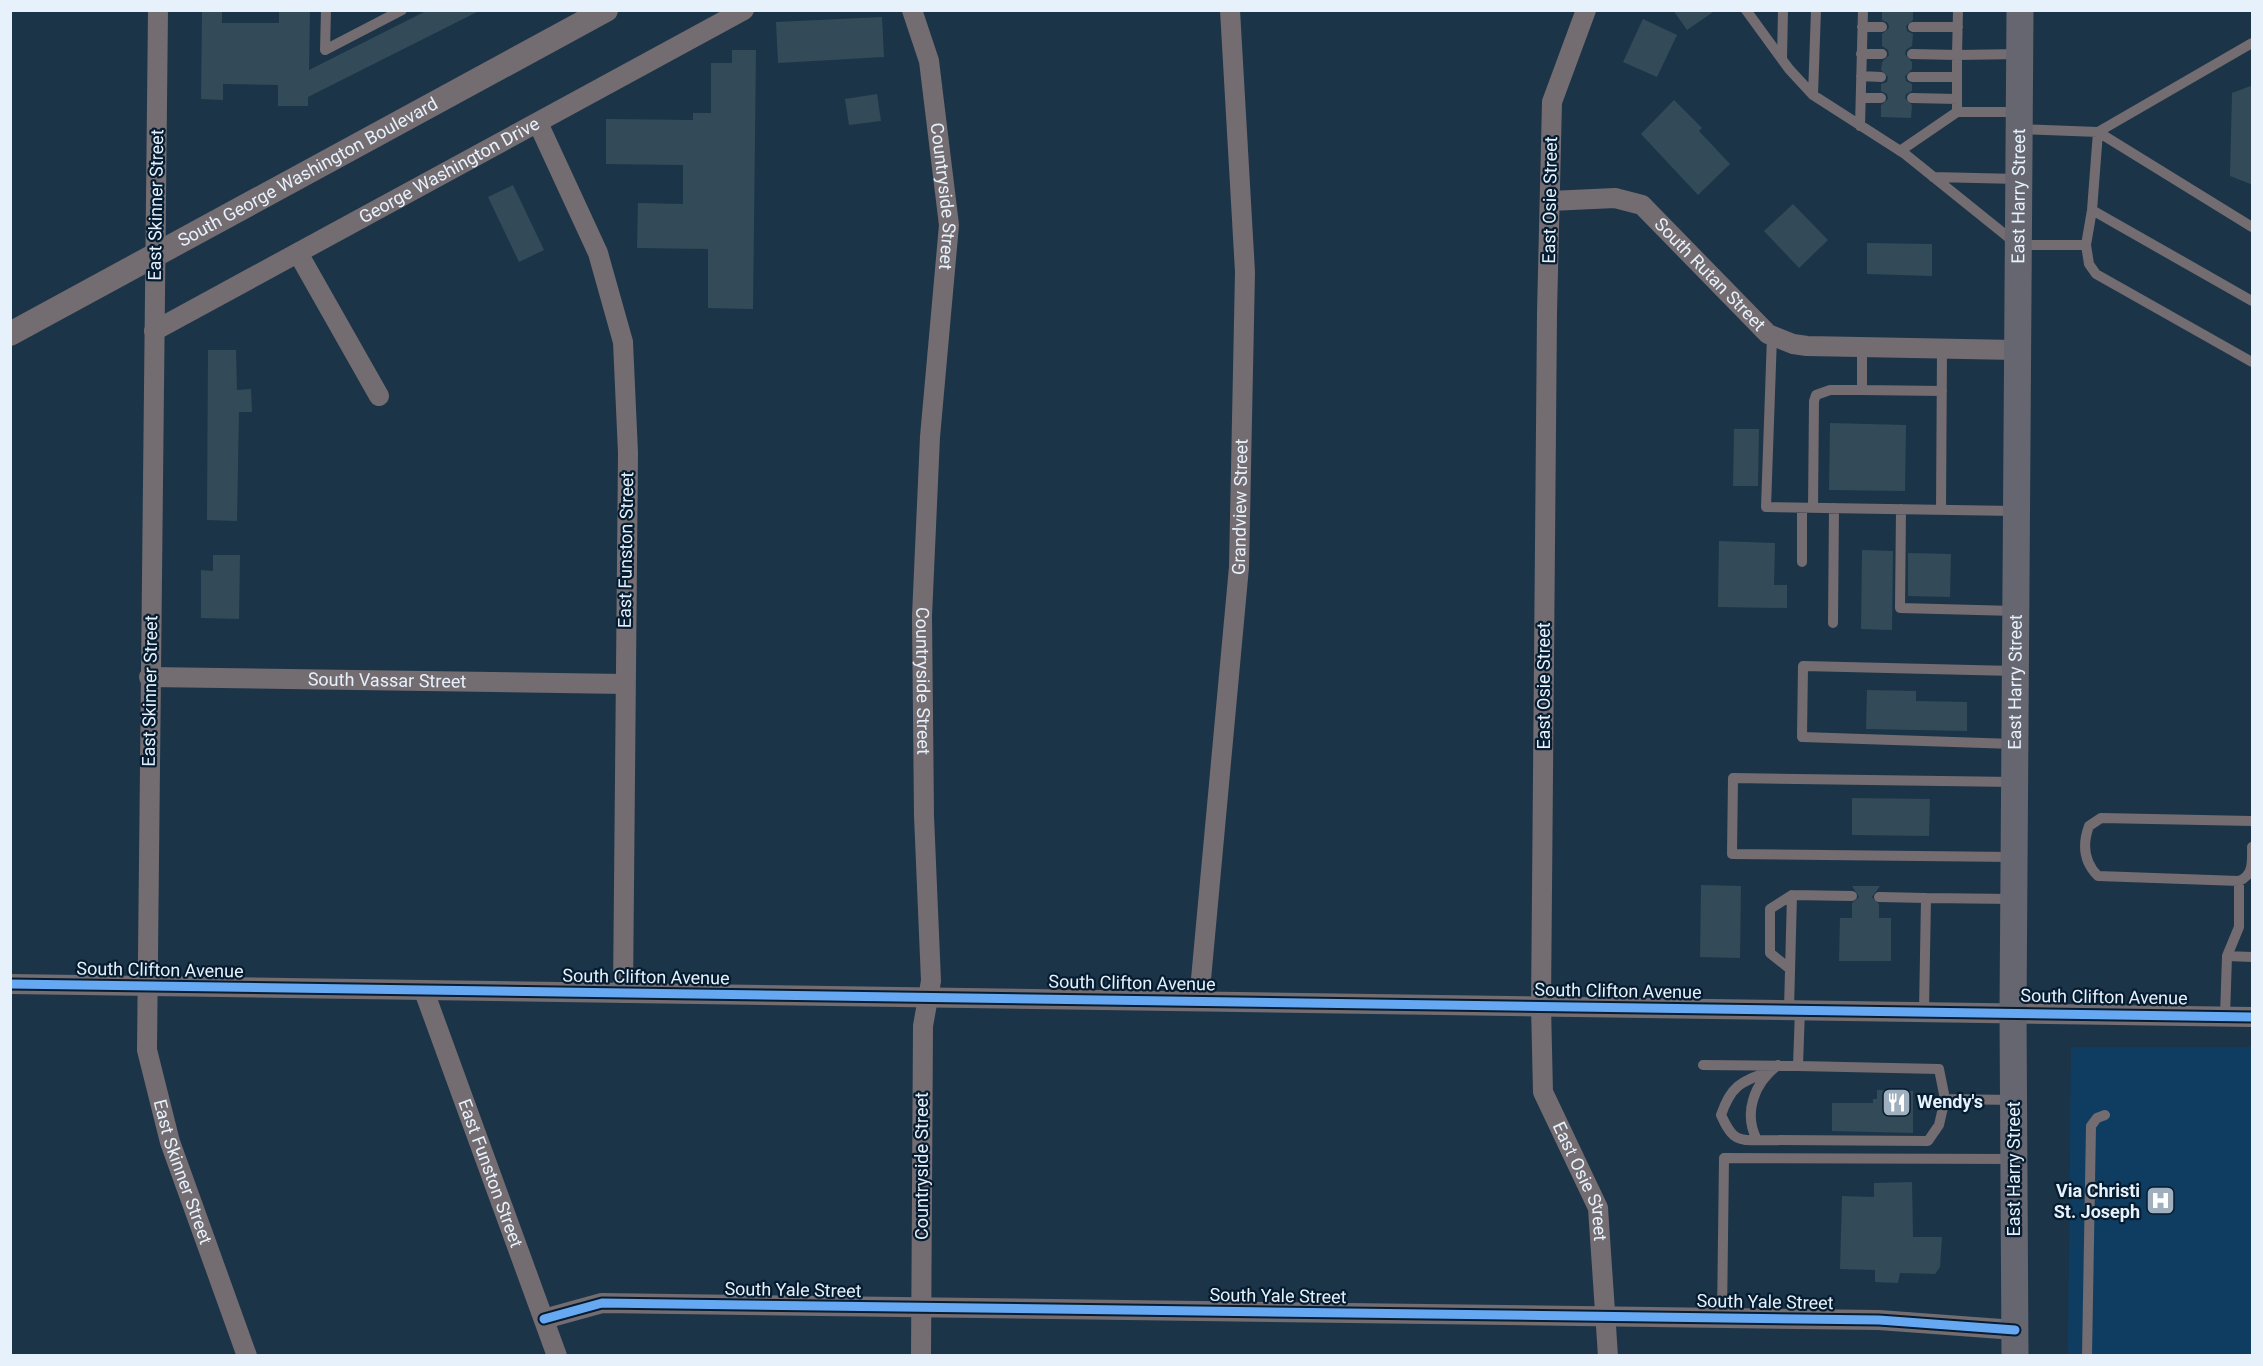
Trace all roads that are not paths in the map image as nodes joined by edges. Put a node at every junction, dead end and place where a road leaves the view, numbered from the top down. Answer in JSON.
{"nodes":[{"id":1,"x":158,"y":10,"type":"edge"},
{"id":2,"x":326,"y":10,"type":"edge"},
{"id":3,"x":402,"y":10,"type":"edge"},
{"id":4,"x":606,"y":10,"type":"edge"},
{"id":5,"x":744,"y":10,"type":"edge"},
{"id":6,"x":912,"y":10,"type":"edge"},
{"id":7,"x":1230,"y":10,"type":"edge"},
{"id":8,"x":1586,"y":10,"type":"edge"},
{"id":9,"x":1746,"y":10,"type":"edge"},
{"id":10,"x":1783,"y":10,"type":"edge"},
{"id":11,"x":1816,"y":10,"type":"edge"},
{"id":12,"x":1863,"y":10,"type":"edge"},
{"id":13,"x":1958,"y":10,"type":"edge"},
{"id":14,"x":2020,"y":10,"type":"edge"},
{"id":15,"x":1862,"y":27,"type":"junction"},
{"id":16,"x":1882,"y":27,"type":"dead end"},
{"id":17,"x":1913,"y":27,"type":"dead end"},
{"id":18,"x":1958,"y":27,"type":"junction"},
{"id":19,"x":2253,"y":43,"type":"edge"},
{"id":20,"x":1861,"y":54,"type":"junction"},
{"id":21,"x":1882,"y":54,"type":"dead end"},
{"id":22,"x":1912,"y":54,"type":"dead end"},
{"id":23,"x":2020,"y":54,"type":"junction"},
{"id":24,"x":1957,"y":55,"type":"junction"},
{"id":25,"x":1782,"y":59,"type":"junction"},
{"id":26,"x":1861,"y":76,"type":"junction"},
{"id":27,"x":1881,"y":77,"type":"dead end"},
{"id":28,"x":1912,"y":77,"type":"dead end"},
{"id":29,"x":1957,"y":77,"type":"junction"},
{"id":30,"x":1813,"y":95,"type":"junction"},
{"id":31,"x":1861,"y":98,"type":"junction"},
{"id":32,"x":1881,"y":98,"type":"dead end"},
{"id":33,"x":1912,"y":98,"type":"dead end"},
{"id":34,"x":1957,"y":99,"type":"junction"},
{"id":35,"x":1956,"y":112,"type":"junction"},
{"id":36,"x":2019,"y":121,"type":"junction"},
{"id":37,"x":538,"y":123,"type":"junction"},
{"id":38,"x":1860,"y":126,"type":"junction"},
{"id":39,"x":2098,"y":132,"type":"junction"},
{"id":40,"x":1900,"y":151,"type":"junction"},
{"id":41,"x":1933,"y":177,"type":"junction"},
{"id":42,"x":2018,"y":179,"type":"junction"},
{"id":43,"x":1550,"y":201,"type":"junction"},
{"id":44,"x":2092,"y":210,"type":"junction"},
{"id":45,"x":2253,"y":227,"type":"edge"},
{"id":46,"x":2018,"y":244,"type":"junction"},
{"id":47,"x":2086,"y":245,"type":"junction"},
{"id":48,"x":298,"y":254,"type":"junction"},
{"id":49,"x":155,"y":256,"type":"junction"},
{"id":50,"x":2253,"y":301,"type":"edge"},
{"id":51,"x":154,"y":331,"type":"junction"},
{"id":52,"x":10,"y":334,"type":"edge"},
{"id":53,"x":1772,"y":336,"type":"junction"},
{"id":54,"x":1862,"y":347,"type":"junction"},
{"id":55,"x":1942,"y":349,"type":"junction"},
{"id":56,"x":2016,"y":350,"type":"junction"},
{"id":57,"x":2253,"y":362,"type":"edge"},
{"id":58,"x":1863,"y":390,"type":"junction"},
{"id":59,"x":1942,"y":391,"type":"junction"},
{"id":60,"x":379,"y":396,"type":"dead end"},
{"id":61,"x":1808,"y":508,"type":"junction"},
{"id":62,"x":1834,"y":508,"type":"junction"},
{"id":63,"x":1901,"y":509,"type":"junction"},
{"id":64,"x":1941,"y":510,"type":"junction"},
{"id":65,"x":2015,"y":511,"type":"junction"},
{"id":66,"x":1802,"y":562,"type":"dead end"},
{"id":67,"x":2015,"y":611,"type":"junction"},
{"id":68,"x":1833,"y":623,"type":"dead end"},
{"id":69,"x":2015,"y":670,"type":"junction"},
{"id":70,"x":149,"y":677,"type":"junction"},
{"id":71,"x":625,"y":684,"type":"junction"},
{"id":72,"x":2014,"y":744,"type":"junction"},
{"id":73,"x":2014,"y":782,"type":"junction"},
{"id":74,"x":2253,"y":821,"type":"edge"},
{"id":75,"x":2253,"y":847,"type":"edge"},
{"id":76,"x":2014,"y":857,"type":"junction"},
{"id":77,"x":2239,"y":880,"type":"junction"},
{"id":78,"x":1792,"y":895,"type":"junction"},
{"id":79,"x":1852,"y":896,"type":"dead end"},
{"id":80,"x":1879,"y":897,"type":"dead end"},
{"id":81,"x":1926,"y":898,"type":"junction"},
{"id":82,"x":2014,"y":899,"type":"junction"},
{"id":83,"x":2227,"y":956,"type":"junction"},
{"id":84,"x":2253,"y":957,"type":"edge"},
{"id":85,"x":1790,"y":969,"type":"junction"},
{"id":86,"x":10,"y":984,"type":"edge"},
{"id":87,"x":148,"y":986,"type":"junction"},
{"id":88,"x":424,"y":991,"type":"junction"},
{"id":89,"x":623,"y":993,"type":"junction"},
{"id":90,"x":928,"y":997,"type":"junction"},
{"id":91,"x":1199,"y":1001,"type":"junction"},
{"id":92,"x":1541,"y":1006,"type":"junction"},
{"id":93,"x":1795,"y":1009,"type":"junction"},
{"id":94,"x":1924,"y":1011,"type":"junction"},
{"id":95,"x":2013,"y":1012,"type":"junction"},
{"id":96,"x":2225,"y":1016,"type":"junction"},
{"id":97,"x":2253,"y":1017,"type":"edge"},
{"id":98,"x":1702,"y":1065,"type":"dead end"},
{"id":99,"x":1778,"y":1065,"type":"junction"},
{"id":100,"x":1798,"y":1066,"type":"junction"},
{"id":101,"x":1768,"y":1072,"type":"junction"},
{"id":102,"x":1946,"y":1099,"type":"junction"},
{"id":103,"x":2014,"y":1100,"type":"junction"},
{"id":104,"x":2105,"y":1115,"type":"dead end"},
{"id":105,"x":1757,"y":1140,"type":"junction"},
{"id":106,"x":2014,"y":1159,"type":"junction"},
{"id":107,"x":921,"y":1308,"type":"junction"},
{"id":108,"x":1607,"y":1316,"type":"junction"},
{"id":109,"x":1722,"y":1318,"type":"junction"},
{"id":110,"x":544,"y":1319,"type":"junction"},
{"id":111,"x":2015,"y":1343,"type":"edge"},
{"id":112,"x":247,"y":1356,"type":"edge"},
{"id":113,"x":557,"y":1356,"type":"edge"},
{"id":114,"x":921,"y":1356,"type":"edge"},
{"id":115,"x":1608,"y":1356,"type":"edge"},
{"id":116,"x":2087,"y":1356,"type":"edge"}],
"edges":[{"from":1,"to":49,"type":"street","name":"East Skinner Street"},
{"from":2,"to":3,"type":"lane"},
{"from":4,"to":49,"type":"street","name":"South George Washington Boulevard"},
{"from":5,"to":37,"type":"street","name":"George Washington Drive"},
{"from":6,"to":90,"type":"street","name":"Countryside Street"},
{"from":7,"to":91,"type":"street","name":"Grandview Street"},
{"from":8,"to":43,"type":"street","name":"East Osie Street"},
{"from":9,"to":25,"type":"lane"},
{"from":10,"to":25,"type":"lane"},
{"from":11,"to":30,"type":"lane"},
{"from":12,"to":15,"type":"lane"},
{"from":13,"to":18,"type":"lane"},
{"from":14,"to":23,"type":"main road","name":"East Harry Street"},
{"from":15,"to":16,"type":"lane"},
{"from":15,"to":20,"type":"lane"},
{"from":17,"to":18,"type":"lane"},
{"from":18,"to":24,"type":"lane"},
{"from":19,"to":39,"type":"lane"},
{"from":20,"to":21,"type":"lane"},
{"from":20,"to":26,"type":"lane"},
{"from":22,"to":24,"type":"lane"},
{"from":23,"to":24,"type":"lane"},
{"from":23,"to":36,"type":"main road","name":"East Harry Street"},
{"from":24,"to":29,"type":"lane"},
{"from":25,"to":30,"type":"lane"},
{"from":26,"to":27,"type":"lane"},
{"from":26,"to":31,"type":"lane"},
{"from":28,"to":29,"type":"lane"},
{"from":29,"to":34,"type":"lane"},
{"from":30,"to":38,"type":"lane"},
{"from":31,"to":32,"type":"lane"},
{"from":31,"to":38,"type":"lane"},
{"from":33,"to":34,"type":"lane"},
{"from":34,"to":35,"type":"lane"},
{"from":35,"to":36,"type":"lane"},
{"from":35,"to":40,"type":"lane"},
{"from":36,"to":39,"type":"lane"},
{"from":36,"to":42,"type":"main road","name":"East Harry Street"},
{"from":37,"to":48,"type":"street","name":"George Washington Drive"},
{"from":37,"to":71,"type":"street","name":"East Funston Street"},
{"from":38,"to":40,"type":"lane"},
{"from":39,"to":44,"type":"lane"},
{"from":39,"to":45,"type":"lane"},
{"from":40,"to":41,"type":"lane"},
{"from":41,"to":42,"type":"lane"},
{"from":41,"to":46,"type":"lane"},
{"from":42,"to":46,"type":"main road","name":"East Harry Street"},
{"from":43,"to":53,"type":"street","name":"South Rutan Street"},
{"from":43,"to":92,"type":"street","name":"East Osie Street"},
{"from":44,"to":47,"type":"lane"},
{"from":44,"to":50,"type":"lane"},
{"from":46,"to":47,"type":"lane"},
{"from":46,"to":56,"type":"main road","name":"East Harry Street"},
{"from":47,"to":57,"type":"lane"},
{"from":48,"to":51,"type":"street","name":"George Washington Drive"},
{"from":48,"to":60,"type":"street"},
{"from":49,"to":51,"type":"street","name":"East Skinner Street"},
{"from":49,"to":52,"type":"street","name":"South George Washington Boulevard"},
{"from":51,"to":70,"type":"street","name":"East Skinner Street"},
{"from":53,"to":54,"type":"street","name":"South Rutan Street"},
{"from":53,"to":61,"type":"lane"},
{"from":54,"to":55,"type":"street","name":"South Rutan Street"},
{"from":54,"to":58,"type":"lane"},
{"from":55,"to":56,"type":"street","name":"South Rutan Street"},
{"from":55,"to":59,"type":"lane"},
{"from":56,"to":65,"type":"main road","name":"East Harry Street"},
{"from":58,"to":59,"type":"lane"},
{"from":58,"to":61,"type":"lane"},
{"from":59,"to":64,"type":"lane"},
{"from":61,"to":62,"type":"lane"},
{"from":61,"to":66,"type":"lane"},
{"from":62,"to":63,"type":"lane"},
{"from":62,"to":68,"type":"lane"},
{"from":63,"to":64,"type":"lane"},
{"from":63,"to":67,"type":"lane"},
{"from":64,"to":65,"type":"lane"},
{"from":65,"to":67,"type":"main road","name":"East Harry Street"},
{"from":67,"to":69,"type":"main road","name":"East Harry Street"},
{"from":69,"to":72,"type":"main road","name":"East Harry Street"},
{"from":69,"to":72,"type":"lane"},
{"from":70,"to":71,"type":"street","name":"South Vassar Street"},
{"from":70,"to":87,"type":"street","name":"East Skinner Street"},
{"from":71,"to":89,"type":"street","name":"East Funston Street"},
{"from":72,"to":73,"type":"main road","name":"East Harry Street"},
{"from":73,"to":76,"type":"main road","name":"East Harry Street"},
{"from":73,"to":76,"type":"lane"},
{"from":74,"to":77,"type":"lane"},
{"from":75,"to":77,"type":"lane"},
{"from":76,"to":82,"type":"main road","name":"East Harry Street"},
{"from":77,"to":83,"type":"lane"},
{"from":78,"to":79,"type":"lane"},
{"from":78,"to":85,"type":"lane"},
{"from":78,"to":85,"type":"lane"},
{"from":80,"to":81,"type":"lane"},
{"from":81,"to":82,"type":"lane"},
{"from":81,"to":94,"type":"lane"},
{"from":82,"to":95,"type":"main road","name":"East Harry Street"},
{"from":83,"to":84,"type":"lane"},
{"from":83,"to":96,"type":"lane"},
{"from":85,"to":93,"type":"lane"},
{"from":86,"to":87,"type":"street","name":"South Clifton Avenue"},
{"from":87,"to":88,"type":"street","name":"South Clifton Avenue"},
{"from":87,"to":112,"type":"street","name":"East Skinner Street"},
{"from":88,"to":89,"type":"street","name":"South Clifton Avenue"},
{"from":88,"to":110,"type":"street","name":"East Funston Street"},
{"from":89,"to":90,"type":"street","name":"South Clifton Avenue"},
{"from":90,"to":91,"type":"street","name":"South Clifton Avenue"},
{"from":90,"to":107,"type":"street","name":"Countryside Street"},
{"from":91,"to":92,"type":"street","name":"South Clifton Avenue"},
{"from":92,"to":93,"type":"street","name":"South Clifton Avenue"},
{"from":92,"to":108,"type":"street","name":"East Osie Street"},
{"from":93,"to":94,"type":"street","name":"South Clifton Avenue"},
{"from":93,"to":100,"type":"lane"},
{"from":94,"to":95,"type":"street","name":"South Clifton Avenue"},
{"from":95,"to":96,"type":"street","name":"South Clifton Avenue"},
{"from":95,"to":103,"type":"main road","name":"East Harry Street"},
{"from":96,"to":97,"type":"street","name":"South Clifton Avenue"},
{"from":98,"to":99,"type":"lane"},
{"from":99,"to":100,"type":"lane"},
{"from":99,"to":101,"type":"lane"},
{"from":100,"to":102,"type":"lane"},
{"from":101,"to":105,"type":"lane"},
{"from":101,"to":105,"type":"lane"},
{"from":102,"to":103,"type":"lane"},
{"from":102,"to":105,"type":"lane"},
{"from":103,"to":106,"type":"main road","name":"East Harry Street"},
{"from":104,"to":116,"type":"lane"},
{"from":106,"to":109,"type":"lane"},
{"from":106,"to":111,"type":"main road","name":"East Harry Street"},
{"from":107,"to":108,"type":"street","name":"South Yale Street"},
{"from":107,"to":110,"type":"street","name":"South Yale Street"},
{"from":107,"to":114,"type":"street","name":"Countryside Street"},
{"from":108,"to":109,"type":"street","name":"South Yale Street"},
{"from":108,"to":115,"type":"street","name":"East Osie Street"},
{"from":109,"to":111,"type":"street","name":"South Yale Street"},
{"from":110,"to":113,"type":"street","name":"East Funston Street"}]}
